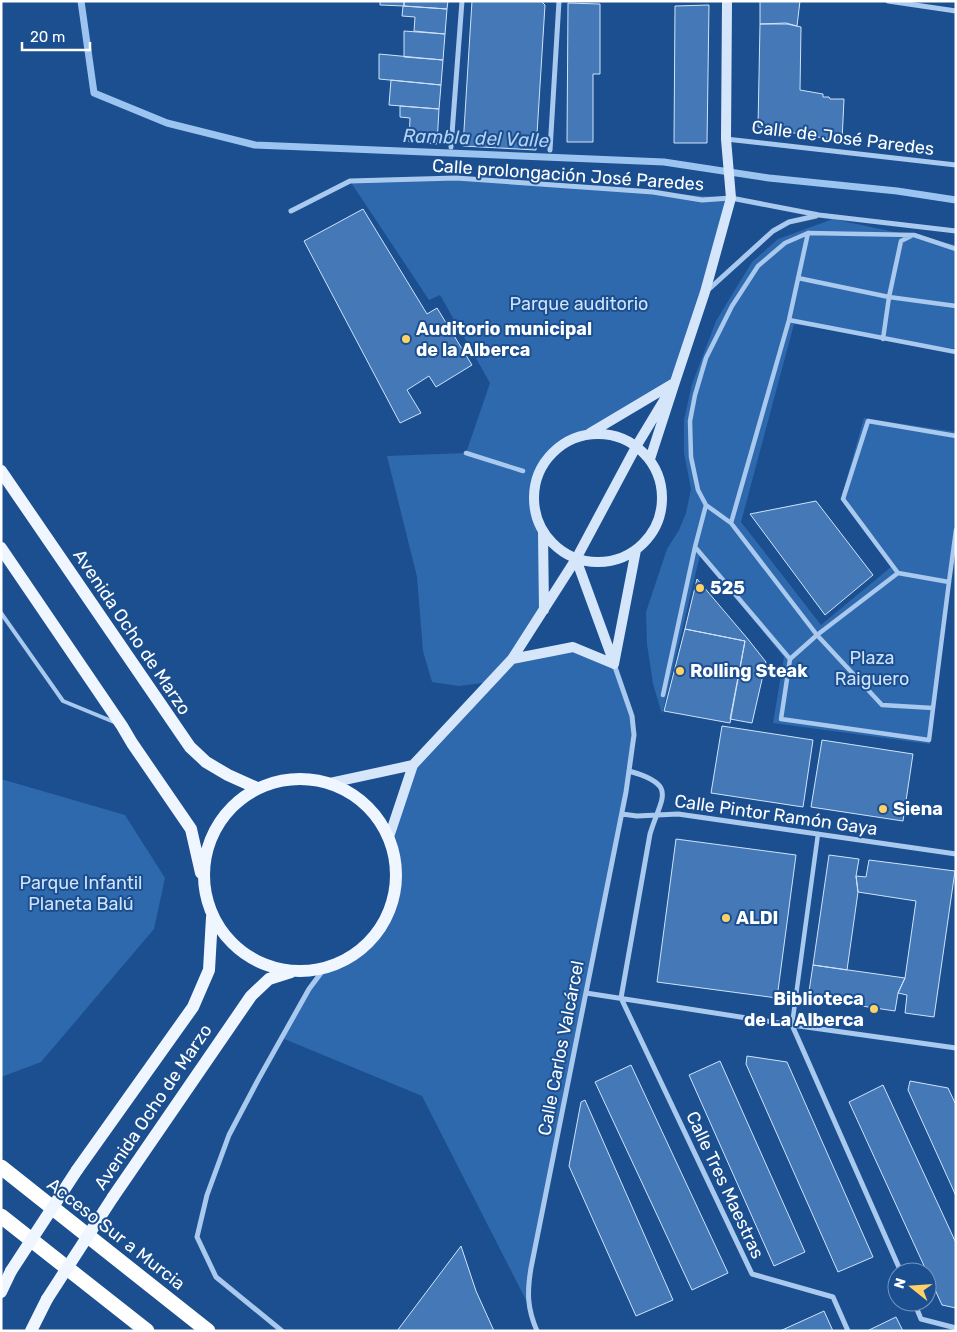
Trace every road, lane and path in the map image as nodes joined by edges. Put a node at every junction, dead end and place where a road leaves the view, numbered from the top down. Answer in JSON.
{"nodes":[{"id":1,"x":462,"y":1,"type":"edge"},
{"id":2,"x":559,"y":1,"type":"edge"},
{"id":3,"x":728,"y":1,"type":"edge"},
{"id":4,"x":888,"y":1,"type":"edge"},
{"id":5,"x":956,"y":11,"type":"edge"},
{"id":6,"x":726,"y":138,"type":"junction"},
{"id":7,"x":450,"y":147,"type":"dead end"},
{"id":8,"x":550,"y":150,"type":"dead end"},
{"id":9,"x":956,"y":165,"type":"edge"},
{"id":10,"x":731,"y":198,"type":"junction"},
{"id":11,"x":291,"y":211,"type":"dead end"},
{"id":12,"x":819,"y":215,"type":"junction"},
{"id":13,"x":956,"y":231,"type":"edge"},
{"id":14,"x":808,"y":233,"type":"junction"},
{"id":15,"x":914,"y":236,"type":"junction"},
{"id":16,"x":956,"y":249,"type":"edge"},
{"id":17,"x":798,"y":278,"type":"junction"},
{"id":18,"x":706,"y":292,"type":"junction"},
{"id":19,"x":889,"y":297,"type":"junction"},
{"id":20,"x":956,"y":306,"type":"edge"},
{"id":21,"x":789,"y":320,"type":"junction"},
{"id":22,"x":883,"y":338,"type":"junction"},
{"id":23,"x":956,"y":352,"type":"edge"},
{"id":24,"x":674,"y":382,"type":"junction"},
{"id":25,"x":590,"y":434,"type":"junction"},
{"id":26,"x":956,"y":436,"type":"edge"},
{"id":27,"x":637,"y":445,"type":"junction"},
{"id":28,"x":466,"y":453,"type":"dead end"},
{"id":29,"x":650,"y":459,"type":"junction"},
{"id":30,"x":522,"y":470,"type":"dead end"},
{"id":31,"x":1,"y":471,"type":"edge"},
{"id":32,"x":706,"y":505,"type":"junction"},
{"id":33,"x":731,"y":523,"type":"junction"},
{"id":34,"x":956,"y":530,"type":"edge"},
{"id":35,"x":543,"y":532,"type":"junction"},
{"id":36,"x":695,"y":547,"type":"junction"},
{"id":37,"x":1,"y":548,"type":"edge"},
{"id":38,"x":636,"y":550,"type":"junction"},
{"id":39,"x":576,"y":559,"type":"junction"},
{"id":40,"x":898,"y":573,"type":"junction"},
{"id":41,"x":949,"y":582,"type":"junction"},
{"id":42,"x":544,"y":610,"type":"junction"},
{"id":43,"x":1,"y":613,"type":"edge"},
{"id":44,"x":817,"y":635,"type":"junction"},
{"id":45,"x":790,"y":659,"type":"junction"},
{"id":46,"x":512,"y":660,"type":"junction"},
{"id":47,"x":614,"y":664,"type":"junction"},
{"id":48,"x":663,"y":695,"type":"dead end"},
{"id":49,"x":933,"y":708,"type":"junction"},
{"id":50,"x":122,"y":726,"type":"junction"},
{"id":51,"x":413,"y":765,"type":"junction"},
{"id":52,"x":629,"y":771,"type":"junction"},
{"id":53,"x":330,"y":783,"type":"junction"},
{"id":54,"x":257,"y":788,"type":"junction"},
{"id":55,"x":622,"y":814,"type":"junction"},
{"id":56,"x":658,"y":815,"type":"junction"},
{"id":57,"x":390,"y":834,"type":"junction"},
{"id":58,"x":818,"y":834,"type":"junction"},
{"id":59,"x":956,"y":854,"type":"edge"},
{"id":60,"x":203,"y":884,"type":"junction"},
{"id":61,"x":212,"y":917,"type":"junction"},
{"id":62,"x":324,"y":970,"type":"junction"},
{"id":63,"x":291,"y":972,"type":"junction"},
{"id":64,"x":586,"y":993,"type":"junction"},
{"id":65,"x":621,"y":998,"type":"junction"},
{"id":66,"x":792,"y":1025,"type":"junction"},
{"id":67,"x":956,"y":1048,"type":"edge"},
{"id":68,"x":1,"y":1167,"type":"edge"},
{"id":69,"x":1,"y":1216,"type":"edge"},
{"id":70,"x":897,"y":1262,"type":"edge"},
{"id":71,"x":1,"y":1292,"type":"edge"},
{"id":72,"x":918,"y":1312,"type":"edge"},
{"id":73,"x":956,"y":1328,"type":"edge"},
{"id":74,"x":31,"y":1331,"type":"edge"},
{"id":75,"x":147,"y":1331,"type":"edge"},
{"id":76,"x":208,"y":1331,"type":"edge"},
{"id":77,"x":282,"y":1331,"type":"edge"},
{"id":78,"x":537,"y":1331,"type":"edge"},
{"id":79,"x":848,"y":1331,"type":"edge"}],
"edges":[{"from":1,"to":7,"type":"street"},
{"from":2,"to":8,"type":"street"},
{"from":3,"to":6,"type":"main road"},
{"from":4,"to":5,"type":"street"},
{"from":6,"to":9,"type":"street","name":"Calle de José Paredes"},
{"from":6,"to":10,"type":"main road"},
{"from":10,"to":11,"type":"street","name":"Calle prolongación José Paredes"},
{"from":10,"to":12,"type":"street"},
{"from":10,"to":18,"type":"main road"},
{"from":12,"to":13,"type":"street"},
{"from":12,"to":18,"type":"street"},
{"from":14,"to":15,"type":"street"},
{"from":14,"to":17,"type":"street"},
{"from":14,"to":32,"type":"street"},
{"from":15,"to":16,"type":"street"},
{"from":15,"to":19,"type":"street"},
{"from":17,"to":19,"type":"street"},
{"from":17,"to":21,"type":"street"},
{"from":18,"to":24,"type":"main road"},
{"from":19,"to":20,"type":"street"},
{"from":19,"to":22,"type":"street"},
{"from":21,"to":22,"type":"street"},
{"from":21,"to":33,"type":"street"},
{"from":22,"to":23,"type":"street"},
{"from":24,"to":25,"type":"main road"},
{"from":24,"to":27,"type":"main road"},
{"from":24,"to":29,"type":"main road"},
{"from":25,"to":27,"type":"main road"},
{"from":25,"to":35,"type":"main road"},
{"from":26,"to":40,"type":"street"},
{"from":27,"to":29,"type":"main road"},
{"from":27,"to":39,"type":"main road"},
{"from":28,"to":30,"type":"street"},
{"from":29,"to":38,"type":"main road"},
{"from":31,"to":54,"type":"main road","name":"Avenida Ocho de Marzo"},
{"from":32,"to":33,"type":"street"},
{"from":32,"to":36,"type":"street"},
{"from":33,"to":44,"type":"street"},
{"from":34,"to":41,"type":"street"},
{"from":35,"to":39,"type":"main road"},
{"from":35,"to":42,"type":"main road"},
{"from":36,"to":45,"type":"street"},
{"from":36,"to":48,"type":"street"},
{"from":37,"to":50,"type":"main road"},
{"from":38,"to":39,"type":"main road"},
{"from":38,"to":47,"type":"main road"},
{"from":39,"to":42,"type":"main road"},
{"from":39,"to":47,"type":"main road"},
{"from":40,"to":41,"type":"street"},
{"from":40,"to":44,"type":"street"},
{"from":41,"to":49,"type":"street"},
{"from":42,"to":46,"type":"main road"},
{"from":43,"to":50,"type":"lane"},
{"from":44,"to":45,"type":"street"},
{"from":44,"to":49,"type":"street"},
{"from":45,"to":49,"type":"street"},
{"from":46,"to":47,"type":"main road"},
{"from":46,"to":51,"type":"main road"},
{"from":47,"to":52,"type":"street","name":"Calle Carlos Valcárcel"},
{"from":50,"to":60,"type":"main road"},
{"from":51,"to":53,"type":"main road"},
{"from":51,"to":57,"type":"main road"},
{"from":52,"to":55,"type":"street","name":"Calle Carlos Valcárcel"},
{"from":52,"to":56,"type":"street"},
{"from":53,"to":54,"type":"main road"},
{"from":53,"to":57,"type":"main road"},
{"from":54,"to":60,"type":"main road"},
{"from":55,"to":56,"type":"street","name":"Calle Pintor Ramón Gaya"},
{"from":55,"to":64,"type":"street","name":"Calle Carlos Valcárcel"},
{"from":56,"to":58,"type":"street","name":"Calle Pintor Ramón Gaya"},
{"from":56,"to":65,"type":"street"},
{"from":57,"to":62,"type":"main road"},
{"from":58,"to":59,"type":"street","name":"Calle Pintor Ramón Gaya"},
{"from":58,"to":66,"type":"street"},
{"from":60,"to":61,"type":"main road"},
{"from":61,"to":63,"type":"main road"},
{"from":61,"to":71,"type":"main road","name":"Avenida Ocho de Marzo","bridge":true},
{"from":62,"to":63,"type":"main road"},
{"from":62,"to":77,"type":"street"},
{"from":63,"to":74,"type":"main road","name":"Avenida Ocho de Marzo","bridge":true},
{"from":64,"to":65,"type":"street"},
{"from":64,"to":78,"type":"street","name":"Calle Carlos Valcárcel"},
{"from":65,"to":66,"type":"street"},
{"from":65,"to":79,"type":"street","name":"Calle Tres Maestras"},
{"from":66,"to":67,"type":"street"},
{"from":66,"to":70,"type":"street"},
{"from":68,"to":76,"type":"highway","name":"Acceso Sur a Murcia"},
{"from":69,"to":75,"type":"highway"},
{"from":72,"to":73,"type":"street"}]}
